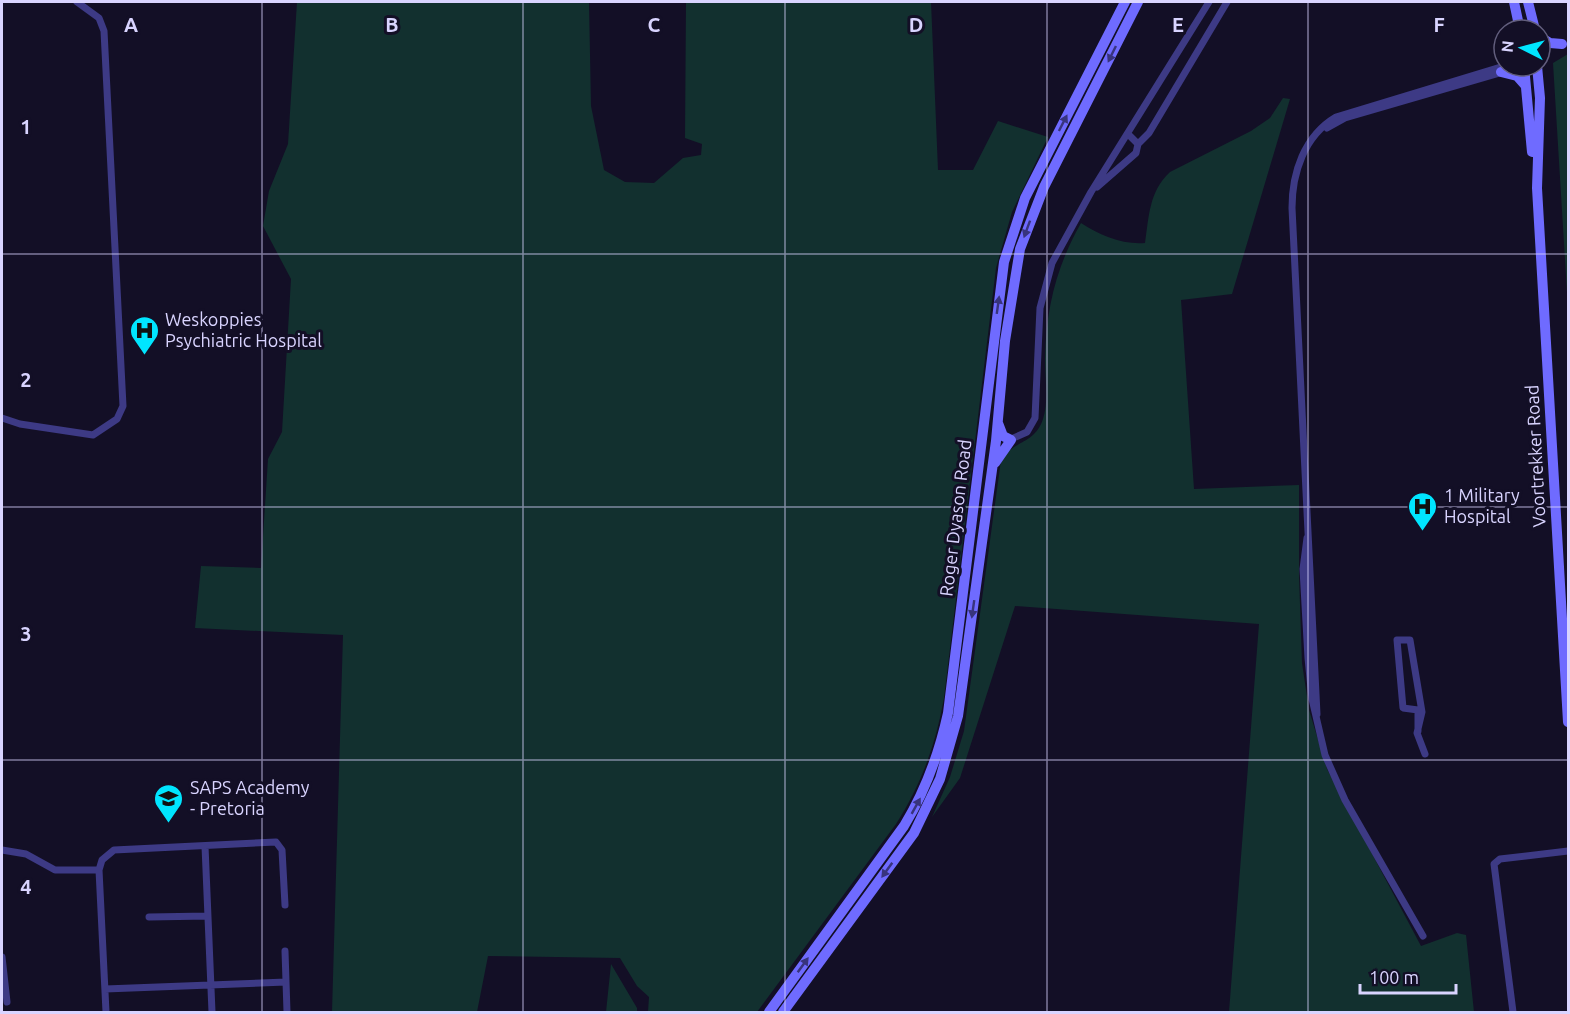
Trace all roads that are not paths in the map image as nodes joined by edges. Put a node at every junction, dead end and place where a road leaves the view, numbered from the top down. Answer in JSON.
{"nodes":[{"id":1,"x":77,"y":2,"type":"edge"},
{"id":2,"x":1125,"y":2,"type":"edge"},
{"id":3,"x":1138,"y":2,"type":"edge"},
{"id":4,"x":1209,"y":2,"type":"edge"},
{"id":5,"x":1227,"y":2,"type":"edge"},
{"id":6,"x":1514,"y":2,"type":"edge"},
{"id":7,"x":1528,"y":2,"type":"edge"},
{"id":8,"x":1517,"y":18,"type":"edge"},
{"id":9,"x":1531,"y":18,"type":"edge"},
{"id":10,"x":1552,"y":43,"type":"edge"},
{"id":11,"x":1562,"y":44,"type":"dead end"},
{"id":12,"x":1492,"y":72,"type":"edge"},
{"id":13,"x":1519,"y":78,"type":"edge"},
{"id":14,"x":1525,"y":78,"type":"edge"},
{"id":15,"x":1538,"y":78,"type":"edge"},
{"id":16,"x":1525,"y":85,"type":"junction"},
{"id":17,"x":1128,"y":134,"type":"junction"},
{"id":18,"x":1138,"y":144,"type":"junction"},
{"id":19,"x":1537,"y":188,"type":"junction"},
{"id":20,"x":1091,"y":192,"type":"junction"},
{"id":21,"x":993,"y":337,"type":"junction"},
{"id":22,"x":998,"y":417,"type":"junction"},
{"id":23,"x":2,"y":418,"type":"edge"},
{"id":24,"x":1011,"y":440,"type":"junction"},
{"id":25,"x":992,"y":441,"type":"junction"},
{"id":26,"x":992,"y":468,"type":"junction"},
{"id":27,"x":963,"y":603,"type":"junction"},
{"id":28,"x":1569,"y":722,"type":"edge"},
{"id":29,"x":1418,"y":730,"type":"junction"},
{"id":30,"x":1425,"y":754,"type":"dead end"},
{"id":31,"x":205,"y":846,"type":"junction"},
{"id":32,"x":2,"y":850,"type":"edge"},
{"id":33,"x":1569,"y":851,"type":"edge"},
{"id":34,"x":99,"y":870,"type":"junction"},
{"id":35,"x":285,"y":905,"type":"dead end"},
{"id":36,"x":208,"y":916,"type":"junction"},
{"id":37,"x":149,"y":917,"type":"dead end"},
{"id":38,"x":833,"y":925,"type":"junction"},
{"id":39,"x":843,"y":932,"type":"junction"},
{"id":40,"x":1423,"y":936,"type":"dead end"},
{"id":41,"x":285,"y":951,"type":"dead end"},
{"id":42,"x":2,"y":957,"type":"edge"},
{"id":43,"x":286,"y":982,"type":"junction"},
{"id":44,"x":211,"y":985,"type":"junction"},
{"id":45,"x":105,"y":989,"type":"junction"},
{"id":46,"x":7,"y":1002,"type":"dead end"},
{"id":47,"x":106,"y":1012,"type":"edge"},
{"id":48,"x":213,"y":1012,"type":"edge"},
{"id":49,"x":287,"y":1012,"type":"edge"},
{"id":50,"x":769,"y":1012,"type":"edge"},
{"id":51,"x":783,"y":1012,"type":"edge"},
{"id":52,"x":1512,"y":1012,"type":"edge"}],
"edges":[{"from":1,"to":23,"type":"street"},
{"from":21,"to":2,"type":"main road","name":"Roger Dyason Road","one_way":true},
{"from":3,"to":22,"type":"main road","name":"Roger Dyason Road","one_way":true},
{"from":4,"to":17,"type":"street"},
{"from":5,"to":18,"type":"street"},
{"from":6,"to":8,"type":"main road"},
{"from":7,"to":9,"type":"main road"},
{"from":10,"to":11,"type":"main road"},
{"from":12,"to":40,"type":"street"},
{"from":13,"to":16,"type":"main road"},
{"from":14,"to":16,"type":"main road","name":"Voortrekker Road"},
{"from":15,"to":19,"type":"main road","name":"Voortrekker Road"},
{"from":16,"to":19,"type":"main road","name":"Voortrekker Road"},
{"from":17,"to":18,"type":"street"},
{"from":17,"to":20,"type":"street"},
{"from":18,"to":20,"type":"street"},
{"from":19,"to":28,"type":"main road","name":"Voortrekker Road"},
{"from":20,"to":24,"type":"street"},
{"from":21,"to":25,"type":"main road"},
{"from":21,"to":27,"type":"main road","name":"Roger Dyason Road"},
{"from":22,"to":24,"type":"main road"},
{"from":22,"to":25,"type":"main road","name":"Roger Dyason Road"},
{"from":24,"to":25,"type":"street"},
{"from":24,"to":26,"type":"main road"},
{"from":25,"to":26,"type":"main road","name":"Roger Dyason Road"},
{"from":25,"to":27,"type":"main road"},
{"from":26,"to":39,"type":"main road","name":"Roger Dyason Road","one_way":true},
{"from":38,"to":27,"type":"main road","name":"Roger Dyason Road","one_way":true},
{"from":29,"to":29,"type":"street"},
{"from":29,"to":30,"type":"street"},
{"from":31,"to":34,"type":"street"},
{"from":31,"to":35,"type":"street"},
{"from":31,"to":36,"type":"street"},
{"from":32,"to":34,"type":"street"},
{"from":33,"to":52,"type":"street"},
{"from":34,"to":45,"type":"street"},
{"from":36,"to":37,"type":"street"},
{"from":36,"to":44,"type":"street"},
{"from":38,"to":39,"type":"main road"},
{"from":50,"to":38,"type":"main road","name":"Roger Dyason Road","one_way":true},
{"from":39,"to":51,"type":"main road","name":"Roger Dyason Road"},
{"from":41,"to":43,"type":"street"},
{"from":42,"to":46,"type":"street"},
{"from":43,"to":44,"type":"street"},
{"from":43,"to":49,"type":"street"},
{"from":44,"to":45,"type":"street"},
{"from":44,"to":48,"type":"street"},
{"from":45,"to":47,"type":"street"}]}
